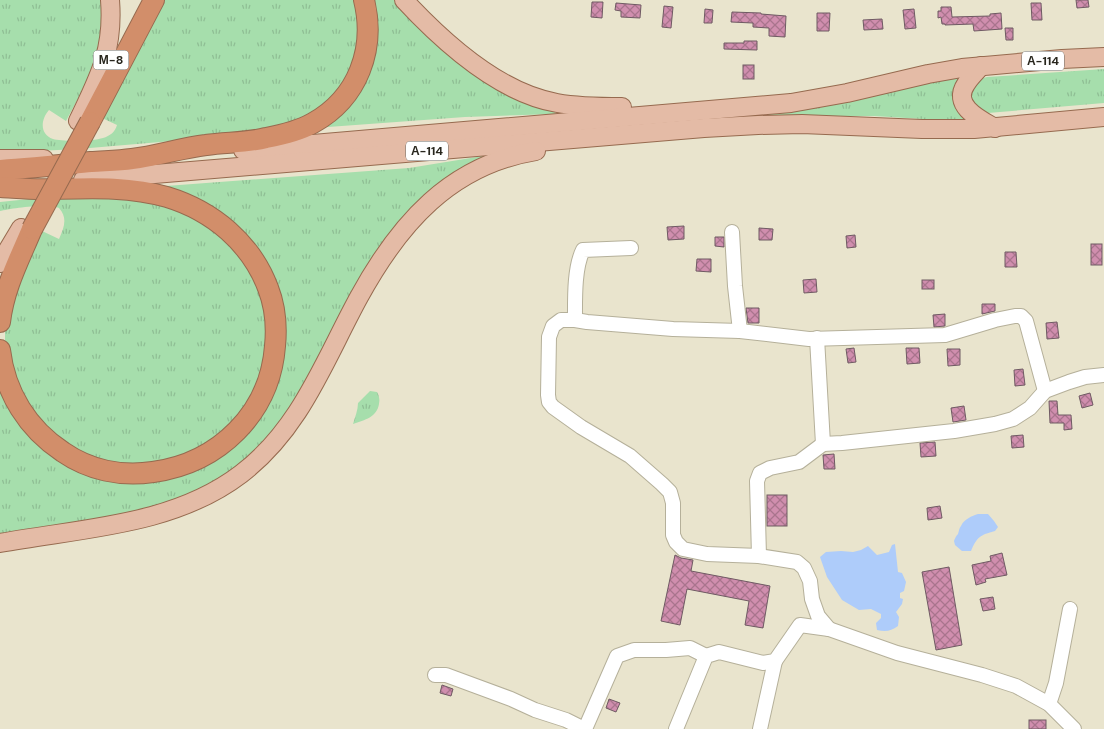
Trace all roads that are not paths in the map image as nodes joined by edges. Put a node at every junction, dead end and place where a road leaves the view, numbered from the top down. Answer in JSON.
{"nodes":[{"id":1,"x":110,"y":0,"type":"edge"},
{"id":2,"x":143,"y":0,"type":"edge"},
{"id":3,"x":156,"y":0,"type":"edge"},
{"id":4,"x":364,"y":0,"type":"edge"},
{"id":5,"x":404,"y":0,"type":"edge"},
{"id":6,"x":1104,"y":57,"type":"edge"},
{"id":7,"x":981,"y":66,"type":"junction"},
{"id":8,"x":738,"y":108,"type":"junction"},
{"id":9,"x":1104,"y":117,"type":"edge"},
{"id":10,"x":84,"y":121,"type":"junction"},
{"id":11,"x":704,"y":128,"type":"junction"},
{"id":12,"x":995,"y":128,"type":"junction"},
{"id":13,"x":0,"y":159,"type":"edge"},
{"id":14,"x":133,"y":159,"type":"junction"},
{"id":15,"x":89,"y":162,"type":"junction"},
{"id":16,"x":0,"y":170,"type":"edge"},
{"id":17,"x":0,"y":187,"type":"edge"},
{"id":18,"x":27,"y":229,"type":"junction"},
{"id":19,"x":732,"y":232,"type":"dead end"},
{"id":20,"x":631,"y":248,"type":"dead end"},
{"id":21,"x":0,"y":263,"type":"edge"},
{"id":22,"x":0,"y":268,"type":"edge"},
{"id":23,"x":0,"y":290,"type":"edge"},
{"id":24,"x":575,"y":320,"type":"junction"},
{"id":25,"x":0,"y":322,"type":"edge"},
{"id":26,"x":740,"y":331,"type":"junction"},
{"id":27,"x":816,"y":338,"type":"junction"},
{"id":28,"x":0,"y":350,"type":"edge"},
{"id":29,"x":1103,"y":378,"type":"edge"},
{"id":30,"x":1045,"y":390,"type":"junction"},
{"id":31,"x":822,"y":444,"type":"junction"},
{"id":32,"x":0,"y":543,"type":"edge"},
{"id":33,"x":758,"y":556,"type":"junction"},
{"id":34,"x":1070,"y":609,"type":"dead end"},
{"id":35,"x":829,"y":629,"type":"junction"},
{"id":36,"x":706,"y":656,"type":"junction"},
{"id":37,"x":775,"y":661,"type":"junction"},
{"id":38,"x":435,"y":675,"type":"dead end"},
{"id":39,"x":1049,"y":704,"type":"junction"},
{"id":40,"x":584,"y":729,"type":"edge"},
{"id":41,"x":676,"y":729,"type":"edge"},
{"id":42,"x":760,"y":729,"type":"edge"},
{"id":43,"x":1074,"y":729,"type":"edge"}],
"edges":[{"from":1,"to":10,"type":"main road"},
{"from":2,"to":10,"type":"highway","number":"М-8"},
{"from":3,"to":10,"type":"highway","number":"М-8"},
{"from":4,"to":14,"type":"highway"},
{"from":5,"to":8,"type":"main road"},
{"from":6,"to":7,"type":"main road","number":"А-114"},
{"from":7,"to":8,"type":"main road","number":"А-114"},
{"from":7,"to":12,"type":"main road"},
{"from":8,"to":14,"type":"main road","number":"А-114"},
{"from":9,"to":12,"type":"main road","number":"А-114"},
{"from":10,"to":18,"type":"highway","number":"М-8","bridge":true},
{"from":11,"to":12,"type":"main road","number":"А-114"},
{"from":11,"to":17,"type":"main road","number":"А-114"},
{"from":11,"to":32,"type":"main road"},
{"from":13,"to":15,"type":"main road"},
{"from":14,"to":15,"type":"highway","number":"А-114"},
{"from":15,"to":16,"type":"highway","number":"А-114"},
{"from":17,"to":28,"type":"highway"},
{"from":18,"to":21,"type":"main road"},
{"from":18,"to":22,"type":"highway","number":"М-8"},
{"from":18,"to":23,"type":"highway","number":"М-8"},
{"from":18,"to":25,"type":"highway"},
{"from":19,"to":26,"type":"lane"},
{"from":20,"to":24,"type":"lane"},
{"from":24,"to":26,"type":"lane"},
{"from":24,"to":33,"type":"lane"},
{"from":26,"to":27,"type":"lane"},
{"from":27,"to":30,"type":"lane"},
{"from":27,"to":31,"type":"lane"},
{"from":29,"to":30,"type":"lane"},
{"from":30,"to":31,"type":"lane"},
{"from":31,"to":33,"type":"lane"},
{"from":33,"to":35,"type":"lane"},
{"from":34,"to":39,"type":"lane"},
{"from":35,"to":37,"type":"lane"},
{"from":35,"to":39,"type":"lane"},
{"from":36,"to":37,"type":"lane"},
{"from":36,"to":40,"type":"lane"},
{"from":36,"to":41,"type":"lane"},
{"from":37,"to":42,"type":"lane"},
{"from":38,"to":40,"type":"lane"},
{"from":39,"to":43,"type":"lane"}]}
